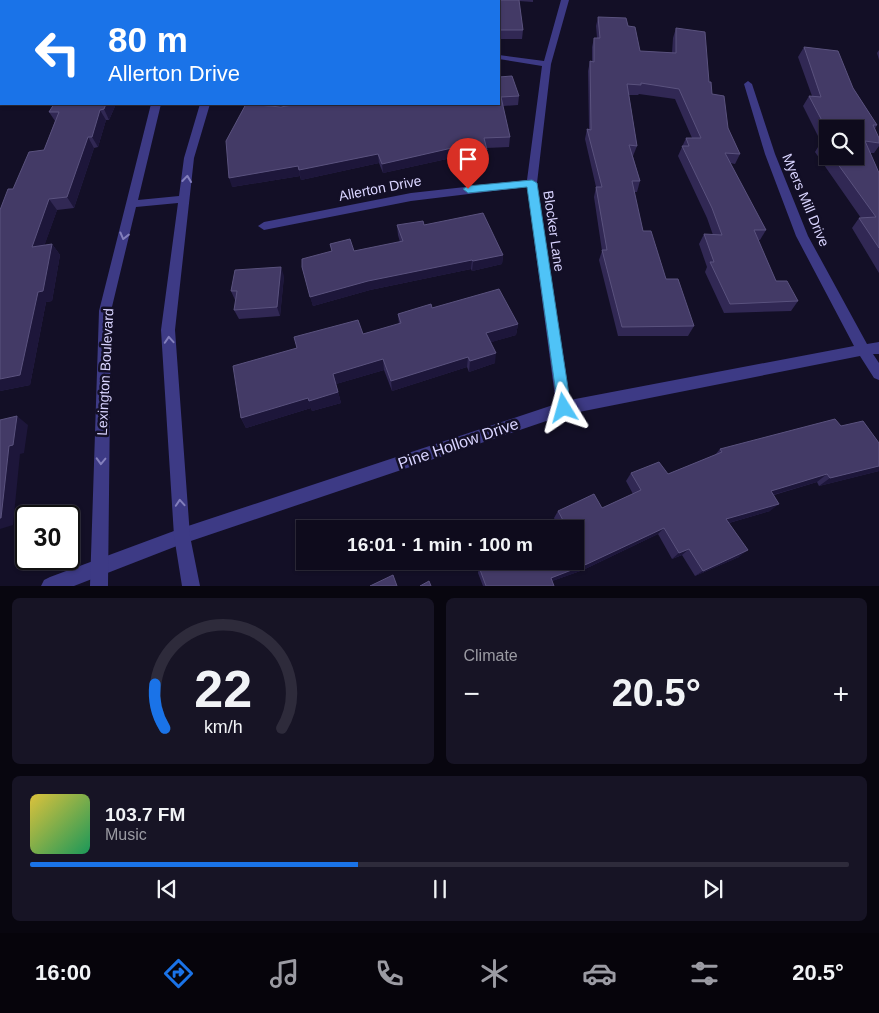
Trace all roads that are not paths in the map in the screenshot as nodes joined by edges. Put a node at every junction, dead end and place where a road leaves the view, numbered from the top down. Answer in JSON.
{"nodes":[{"id":1,"x":565,"y":0,"type":"edge"},
{"id":2,"x":500,"y":57,"type":"edge"},
{"id":3,"x":546,"y":64,"type":"junction"},
{"id":4,"x":748,"y":84,"type":"dead end"},
{"id":5,"x":156,"y":105,"type":"edge"},
{"id":6,"x":205,"y":105,"type":"edge"},
{"id":7,"x":532,"y":183,"type":"junction"},
{"id":8,"x":184,"y":199,"type":"junction"},
{"id":9,"x":132,"y":204,"type":"junction"},
{"id":10,"x":264,"y":226,"type":"dead end"},
{"id":11,"x":879,"y":348,"type":"edge"},
{"id":12,"x":863,"y":350,"type":"junction"},
{"id":13,"x":879,"y":374,"type":"edge"},
{"id":14,"x":564,"y":408,"type":"junction"},
{"id":15,"x":182,"y":536,"type":"junction"},
{"id":16,"x":98,"y":568,"type":"junction"},
{"id":17,"x":50,"y":586,"type":"edge"},
{"id":18,"x":99,"y":586,"type":"edge"},
{"id":19,"x":191,"y":586,"type":"edge"}],
"edges":[{"from":1,"to":3,"type":"street","name":"Blocker Lane"},
{"from":2,"to":3,"type":"street"},
{"from":3,"to":7,"type":"street","name":"Blocker Lane"},
{"from":4,"to":12,"type":"street","name":"Myers Mill Drive"},
{"from":5,"to":9,"type":"street","name":"Lexington Boulevard"},
{"from":8,"to":6,"type":"street","one_way":true},
{"from":7,"to":10,"type":"street","name":"Allerton Drive"},
{"from":7,"to":14,"type":"street","name":"Blocker Lane"},
{"from":8,"to":9,"type":"street"},
{"from":15,"to":8,"type":"street","one_way":true},
{"from":9,"to":16,"type":"street","name":"Lexington Boulevard","one_way":true},
{"from":11,"to":12,"type":"street","name":"Pine Hollow Drive"},
{"from":12,"to":13,"type":"street","name":"Myers Mill Drive"},
{"from":12,"to":14,"type":"street","name":"Pine Hollow Drive"},
{"from":14,"to":15,"type":"street","name":"Pine Hollow Drive"},
{"from":15,"to":16,"type":"street","name":"Pine Hollow Drive"},
{"from":15,"to":19,"type":"street"},
{"from":16,"to":17,"type":"street","name":"Pine Hollow Drive"},
{"from":16,"to":18,"type":"street","name":"Lexington Boulevard"}]}
